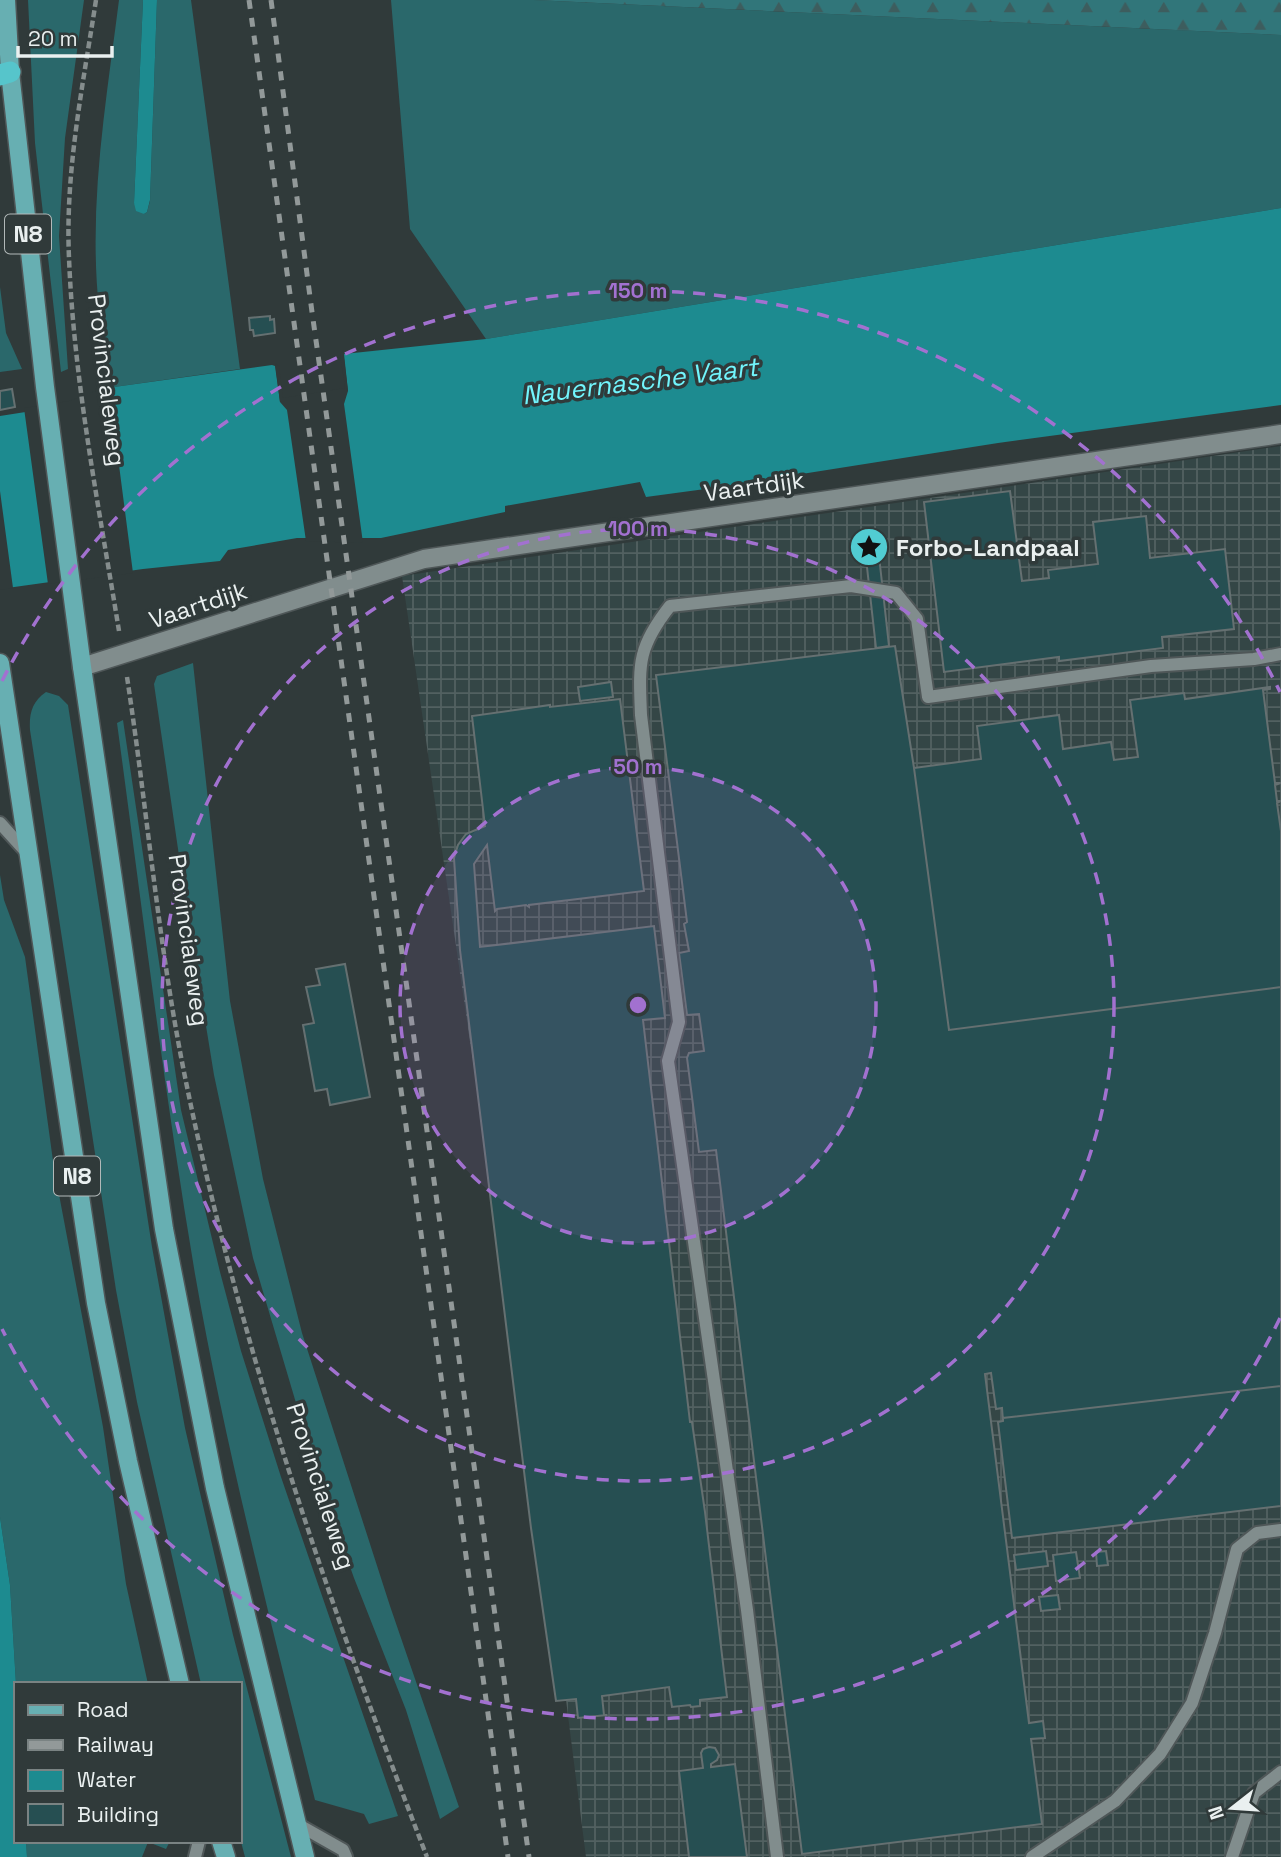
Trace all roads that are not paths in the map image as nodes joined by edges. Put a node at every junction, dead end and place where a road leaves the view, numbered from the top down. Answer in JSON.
{"nodes":[{"id":1,"x":6,"y":0,"type":"edge"},
{"id":2,"x":3,"y":72,"type":"edge"},
{"id":3,"x":1281,"y":434,"type":"edge"},
{"id":4,"x":1281,"y":443,"type":"edge"},
{"id":5,"x":1281,"y":654,"type":"edge"},
{"id":6,"x":0,"y":663,"type":"edge"},
{"id":7,"x":82,"y":667,"type":"junction"},
{"id":8,"x":0,"y":823,"type":"edge"},
{"id":9,"x":29,"y":855,"type":"junction"},
{"id":10,"x":1281,"y":1530,"type":"edge"},
{"id":11,"x":180,"y":1682,"type":"edge"},
{"id":12,"x":1281,"y":1772,"type":"edge"},
{"id":13,"x":297,"y":1824,"type":"junction"},
{"id":14,"x":305,"y":1857,"type":"edge"},
{"id":15,"x":345,"y":1857,"type":"edge"},
{"id":16,"x":777,"y":1857,"type":"edge"},
{"id":17,"x":1032,"y":1857,"type":"edge"},
{"id":18,"x":1232,"y":1857,"type":"edge"}],
"edges":[{"from":1,"to":2,"type":"main road"},
{"from":2,"to":7,"type":"main road","number":"N8"},
{"from":3,"to":4,"type":"lane"},
{"from":3,"to":7,"type":"street","name":"Vaartdijk"},
{"from":5,"to":16,"type":"lane"},
{"from":6,"to":9,"type":"main road","number":"N8"},
{"from":7,"to":13,"type":"main road","number":"N8"},
{"from":8,"to":9,"type":"lane"},
{"from":9,"to":11,"type":"main road","number":"N8"},
{"from":10,"to":17,"type":"lane"},
{"from":12,"to":18,"type":"lane"},
{"from":13,"to":14,"type":"main road","number":"N8"},
{"from":13,"to":15,"type":"lane"}]}
